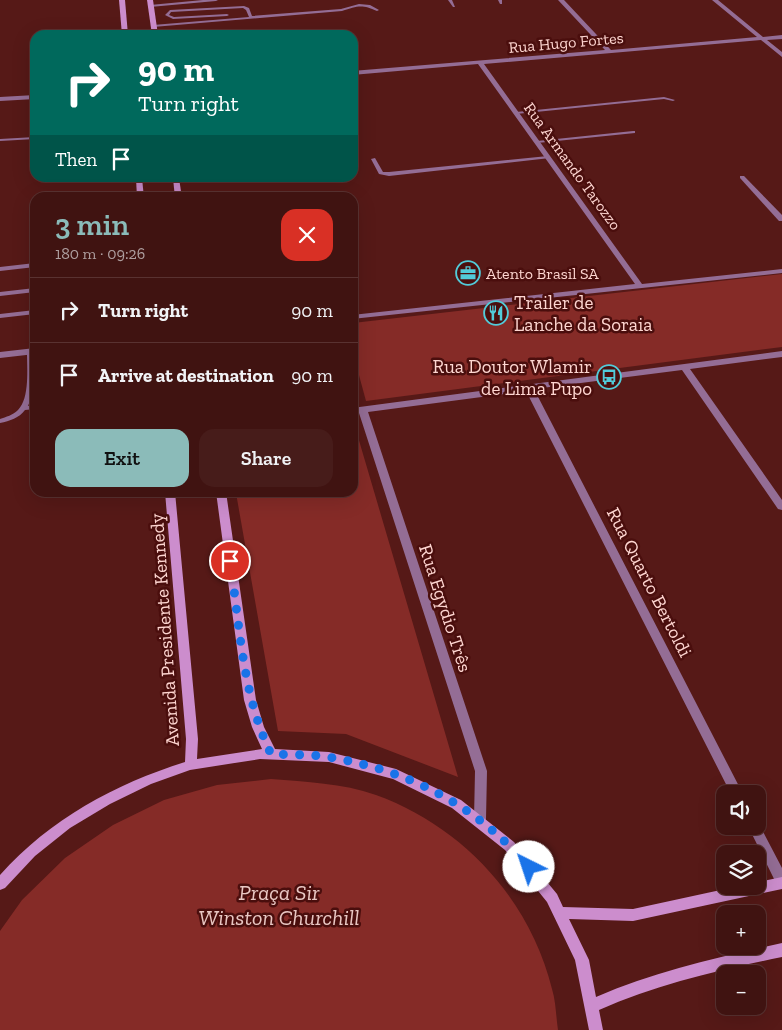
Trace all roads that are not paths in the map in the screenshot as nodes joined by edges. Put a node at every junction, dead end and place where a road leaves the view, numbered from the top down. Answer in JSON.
{"nodes":[{"id":1,"x":122,"y":0,"type":"edge"},
{"id":2,"x":216,"y":0,"type":"edge"},
{"id":3,"x":450,"y":0,"type":"edge"},
{"id":4,"x":561,"y":0,"type":"edge"},
{"id":5,"x":715,"y":0,"type":"edge"},
{"id":6,"x":150,"y":3,"type":"edge"},
{"id":7,"x":454,"y":6,"type":"dead end"},
{"id":8,"x":377,"y":10,"type":"dead end"},
{"id":9,"x":250,"y":16,"type":"junction"},
{"id":10,"x":153,"y":26,"type":"junction"},
{"id":11,"x":125,"y":30,"type":"edge"},
{"id":12,"x":154,"y":30,"type":"edge"},
{"id":13,"x":782,"y":37,"type":"edge"},
{"id":14,"x":763,"y":39,"type":"junction"},
{"id":15,"x":609,"y":51,"type":"junction"},
{"id":16,"x":782,"y":55,"type":"edge"},
{"id":17,"x":481,"y":64,"type":"junction"},
{"id":18,"x":358,"y":73,"type":"edge"},
{"id":19,"x":30,"y":97,"type":"edge"},
{"id":20,"x":0,"y":99,"type":"edge"},
{"id":21,"x":673,"y":100,"type":"dead end"},
{"id":22,"x":516,"y":112,"type":"junction"},
{"id":23,"x":633,"y":132,"type":"dead end"},
{"id":24,"x":30,"y":138,"type":"edge"},
{"id":25,"x":0,"y":140,"type":"edge"},
{"id":26,"x":537,"y":142,"type":"junction"},
{"id":27,"x":548,"y":157,"type":"junction"},
{"id":28,"x":373,"y":159,"type":"dead end"},
{"id":29,"x":742,"y":177,"type":"dead end"},
{"id":30,"x":782,"y":219,"type":"edge"},
{"id":31,"x":30,"y":266,"type":"edge"},
{"id":32,"x":0,"y":269,"type":"edge"},
{"id":33,"x":782,"y":271,"type":"edge"},
{"id":34,"x":640,"y":286,"type":"junction"},
{"id":35,"x":30,"y":291,"type":"edge"},
{"id":36,"x":0,"y":294,"type":"edge"},
{"id":37,"x":30,"y":313,"type":"edge"},
{"id":38,"x":0,"y":316,"type":"edge"},
{"id":39,"x":358,"y":317,"type":"edge"},
{"id":40,"x":30,"y":352,"type":"edge"},
{"id":41,"x":782,"y":354,"type":"edge"},
{"id":42,"x":0,"y":355,"type":"edge"},
{"id":43,"x":684,"y":367,"type":"junction"},
{"id":44,"x":30,"y":388,"type":"edge"},
{"id":45,"x":529,"y":388,"type":"junction"},
{"id":46,"x":30,"y":407,"type":"edge"},
{"id":47,"x":23,"y":408,"type":"junction"},
{"id":48,"x":358,"y":410,"type":"edge"},
{"id":49,"x":0,"y":421,"type":"edge"},
{"id":50,"x":170,"y":497,"type":"edge"},
{"id":51,"x":222,"y":497,"type":"edge"},
{"id":52,"x":782,"y":507,"type":"edge"},
{"id":53,"x":271,"y":754,"type":"junction"},
{"id":54,"x":191,"y":765,"type":"junction"},
{"id":55,"x":733,"y":785,"type":"edge"},
{"id":56,"x":480,"y":819,"type":"junction"},
{"id":57,"x":758,"y":835,"type":"edge"},
{"id":58,"x":782,"y":882,"type":"edge"},
{"id":59,"x":0,"y":884,"type":"edge"},
{"id":60,"x":561,"y":913,"type":"junction"},
{"id":61,"x":782,"y":950,"type":"edge"},
{"id":62,"x":594,"y":1005,"type":"junction"},
{"id":63,"x":596,"y":1030,"type":"edge"}],
"edges":[{"from":1,"to":11,"type":"main road"},
{"from":2,"to":6,"type":"lane"},
{"from":3,"to":7,"type":"lane"},
{"from":4,"to":15,"type":"street"},
{"from":5,"to":14,"type":"street"},
{"from":6,"to":10,"type":"main road"},
{"from":8,"to":9,"type":"lane"},
{"from":9,"to":9,"type":"lane"},
{"from":9,"to":10,"type":"lane"},
{"from":10,"to":12,"type":"main road"},
{"from":13,"to":14,"type":"street","name":"Rua Hugo Fortes"},
{"from":14,"to":15,"type":"street","name":"Rua Hugo Fortes"},
{"from":14,"to":16,"type":"street"},
{"from":15,"to":17,"type":"street","name":"Rua Hugo Fortes"},
{"from":17,"to":18,"type":"street","name":"Rua Hugo Fortes"},
{"from":17,"to":22,"type":"street","name":"Rua Armando Tarozzo"},
{"from":19,"to":20,"type":"street"},
{"from":21,"to":22,"type":"lane"},
{"from":22,"to":26,"type":"street","name":"Rua Armando Tarozzo"},
{"from":23,"to":26,"type":"lane"},
{"from":24,"to":25,"type":"lane"},
{"from":26,"to":27,"type":"street","name":"Rua Armando Tarozzo"},
{"from":27,"to":28,"type":"lane"},
{"from":27,"to":34,"type":"street","name":"Rua Armando Tarozzo"},
{"from":29,"to":30,"type":"street"},
{"from":31,"to":32,"type":"lane"},
{"from":33,"to":34,"type":"street"},
{"from":34,"to":39,"type":"street"},
{"from":35,"to":36,"type":"lane"},
{"from":37,"to":38,"type":"lane"},
{"from":40,"to":42,"type":"street"},
{"from":41,"to":43,"type":"street"},
{"from":43,"to":45,"type":"street"},
{"from":43,"to":52,"type":"street"},
{"from":44,"to":47,"type":"lane"},
{"from":45,"to":48,"type":"street"},
{"from":45,"to":55,"type":"street","name":"Rua Quarto Bertoldi"},
{"from":46,"to":47,"type":"lane"},
{"from":47,"to":49,"type":"lane"},
{"from":48,"to":56,"type":"street","name":"Rua Egydio Três"},
{"from":50,"to":54,"type":"main road","name":"Avenida Presidente Kennedy"},
{"from":51,"to":53,"type":"main road"},
{"from":53,"to":54,"type":"main road"},
{"from":53,"to":56,"type":"main road"},
{"from":54,"to":59,"type":"main road"},
{"from":56,"to":60,"type":"main road"},
{"from":57,"to":58,"type":"street"},
{"from":58,"to":60,"type":"main road"},
{"from":60,"to":62,"type":"main road"},
{"from":61,"to":62,"type":"main road"},
{"from":62,"to":63,"type":"main road"}]}
